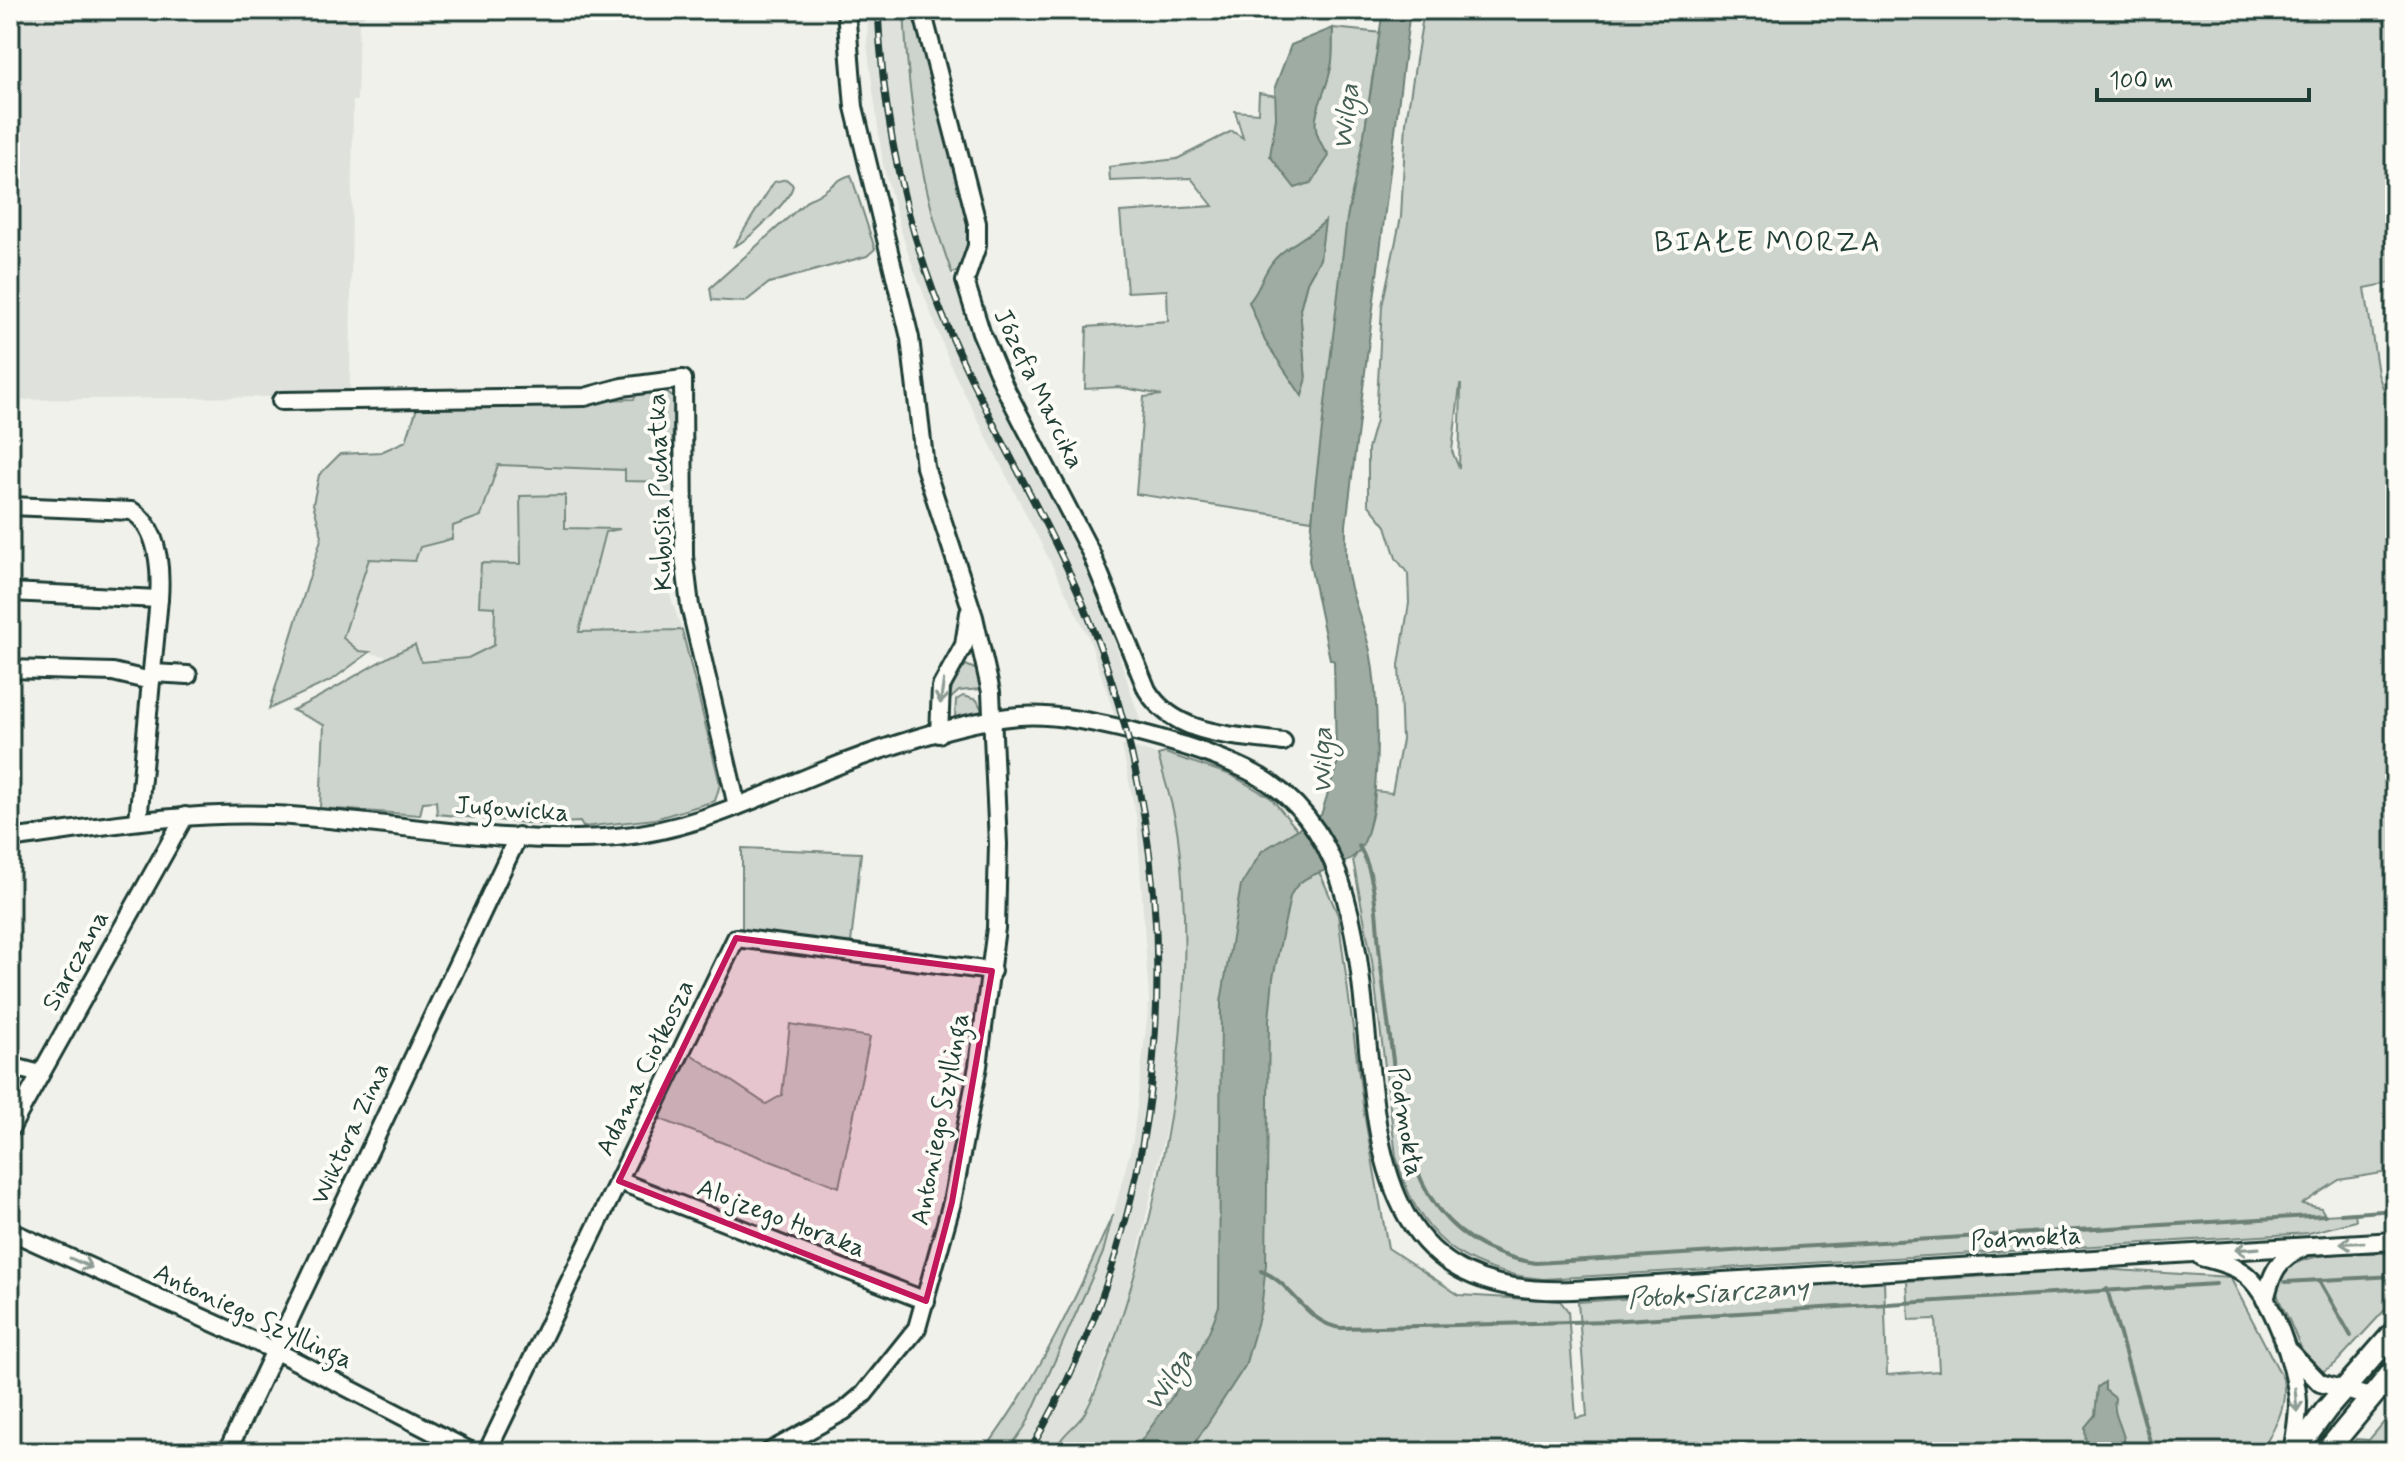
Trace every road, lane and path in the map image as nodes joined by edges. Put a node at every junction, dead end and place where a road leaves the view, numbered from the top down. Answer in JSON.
{"nodes":[{"id":1,"x":846,"y":10,"type":"edge"},
{"id":2,"x":922,"y":10,"type":"edge"},
{"id":3,"x":281,"y":401,"type":"dead end"},
{"id":4,"x":10,"y":506,"type":"edge"},
{"id":5,"x":10,"y":592,"type":"edge"},
{"id":6,"x":159,"y":599,"type":"junction"},
{"id":7,"x":968,"y":600,"type":"junction"},
{"id":8,"x":958,"y":657,"type":"junction"},
{"id":9,"x":986,"y":665,"type":"junction"},
{"id":10,"x":10,"y":669,"type":"edge"},
{"id":11,"x":188,"y":675,"type":"dead end"},
{"id":12,"x":152,"y":677,"type":"junction"},
{"id":13,"x":993,"y":720,"type":"junction"},
{"id":14,"x":1201,"y":731,"type":"junction"},
{"id":15,"x":939,"y":734,"type":"junction"},
{"id":16,"x":1283,"y":742,"type":"dead end"},
{"id":17,"x":1195,"y":751,"type":"junction"},
{"id":18,"x":737,"y":806,"type":"junction"},
{"id":19,"x":185,"y":816,"type":"junction"},
{"id":20,"x":138,"y":821,"type":"junction"},
{"id":21,"x":518,"y":836,"type":"junction"},
{"id":22,"x":10,"y":839,"type":"edge"},
{"id":23,"x":992,"y":971,"type":"junction"},
{"id":24,"x":10,"y":1066,"type":"edge"},
{"id":25,"x":40,"y":1074,"type":"junction"},
{"id":26,"x":10,"y":1129,"type":"edge"},
{"id":27,"x":619,"y":1181,"type":"junction"},
{"id":28,"x":10,"y":1231,"type":"edge"},
{"id":29,"x":2395,"y":1241,"type":"edge"},
{"id":30,"x":2310,"y":1245,"type":"junction"},
{"id":31,"x":2184,"y":1253,"type":"junction"},
{"id":32,"x":2265,"y":1300,"type":"junction"},
{"id":33,"x":926,"y":1301,"type":"junction"},
{"id":34,"x":2395,"y":1331,"type":"edge"},
{"id":35,"x":2287,"y":1348,"type":"junction"},
{"id":36,"x":276,"y":1351,"type":"junction"},
{"id":37,"x":2395,"y":1369,"type":"edge"},
{"id":38,"x":2342,"y":1390,"type":"junction"},
{"id":39,"x":2370,"y":1397,"type":"junction"},
{"id":40,"x":227,"y":1452,"type":"edge"},
{"id":41,"x":472,"y":1452,"type":"edge"},
{"id":42,"x":487,"y":1452,"type":"edge"},
{"id":43,"x":769,"y":1452,"type":"edge"},
{"id":44,"x":2294,"y":1452,"type":"edge"},
{"id":45,"x":2326,"y":1452,"type":"edge"}],
"edges":[{"from":1,"to":7,"type":"street"},
{"from":2,"to":14,"type":"street","name":"Józefa Marcika"},
{"from":3,"to":18,"type":"street","name":"Kubusia Puchatka"},
{"from":4,"to":6,"type":"street"},
{"from":5,"to":6,"type":"street"},
{"from":6,"to":12,"type":"street"},
{"from":7,"to":8,"type":"street"},
{"from":7,"to":9,"type":"street"},
{"from":8,"to":9,"type":"street"},
{"from":8,"to":15,"type":"street","one_way":true},
{"from":9,"to":13,"type":"street"},
{"from":10,"to":12,"type":"street"},
{"from":11,"to":12,"type":"street"},
{"from":12,"to":20,"type":"street"},
{"from":13,"to":15,"type":"street","name":"Jugowicka"},
{"from":13,"to":17,"type":"street","name":"Podmokła"},
{"from":13,"to":23,"type":"street","name":"Antoniego Szyllinga"},
{"from":14,"to":16,"type":"street"},
{"from":14,"to":17,"type":"street"},
{"from":15,"to":18,"type":"street","name":"Jugowicka"},
{"from":17,"to":31,"type":"street","name":"Podmokła"},
{"from":18,"to":21,"type":"street","name":"Jugowicka"},
{"from":19,"to":20,"type":"street","name":"Jugowicka"},
{"from":19,"to":21,"type":"street","name":"Jugowicka"},
{"from":19,"to":25,"type":"street","name":"Siarczana"},
{"from":20,"to":22,"type":"street","name":"Jugowicka"},
{"from":21,"to":36,"type":"street","name":"Wiktora Zina"},
{"from":23,"to":27,"type":"street","name":"Adama Ciołkosza"},
{"from":23,"to":33,"type":"street","name":"Antoniego Szyllinga"},
{"from":24,"to":25,"type":"street"},
{"from":25,"to":26,"type":"street","name":"Siarczana"},
{"from":27,"to":33,"type":"street","name":"Alojzego Horaka"},
{"from":27,"to":42,"type":"street","name":"Adama Ciołkosza"},
{"from":28,"to":36,"type":"street","name":"Antoniego Szyllinga","one_way":true},
{"from":29,"to":30,"type":"street","name":"Podmokła","one_way":true},
{"from":30,"to":31,"type":"street","name":"Podmokła","one_way":true},
{"from":30,"to":32,"type":"street"},
{"from":31,"to":32,"type":"street","name":"Podmokła"},
{"from":32,"to":35,"type":"street","name":"Podmokła"},
{"from":33,"to":43,"type":"street","name":"Antoniego Szyllinga"},
{"from":34,"to":38,"type":"main road"},
{"from":35,"to":38,"type":"street"},
{"from":35,"to":44,"type":"street","name":"Podmokła","one_way":true},
{"from":36,"to":40,"type":"street","name":"Wiktora Zina"},
{"from":36,"to":41,"type":"street","name":"Antoniego Szyllinga"},
{"from":37,"to":39,"type":"main road"},
{"from":38,"to":39,"type":"street"},
{"from":38,"to":44,"type":"main road"},
{"from":39,"to":45,"type":"main road"}]}
